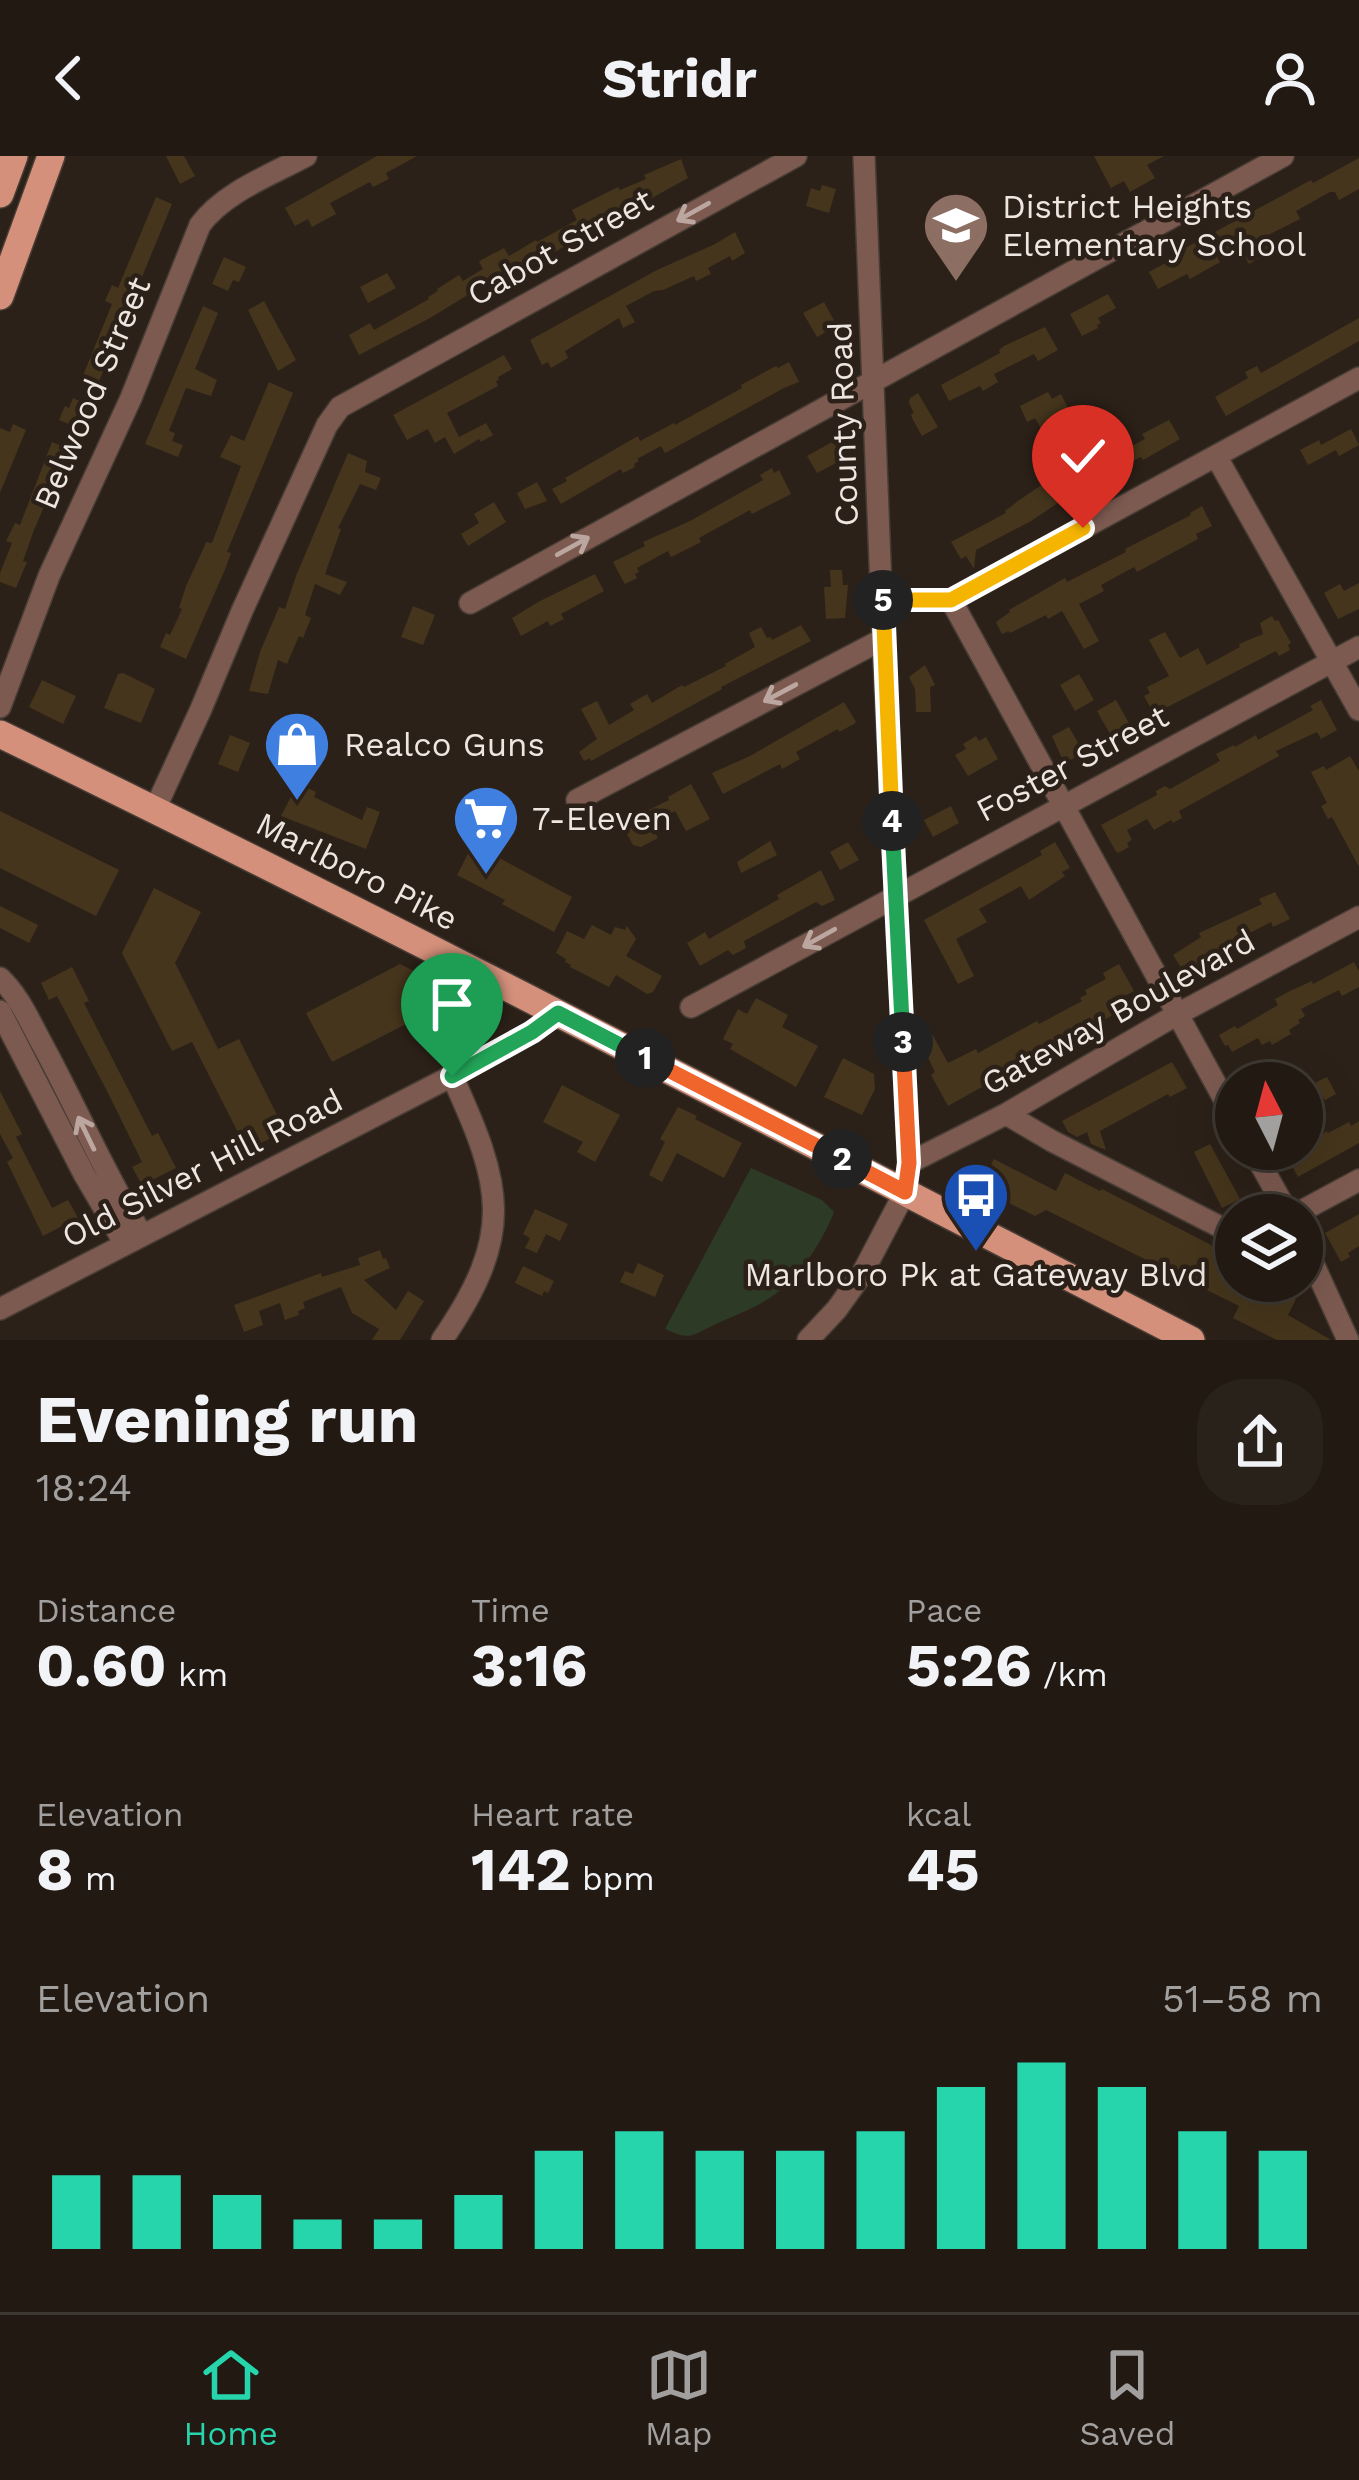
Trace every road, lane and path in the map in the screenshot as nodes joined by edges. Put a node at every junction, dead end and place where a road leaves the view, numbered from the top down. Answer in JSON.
{"nodes":[{"id":1,"x":14,"y":156,"type":"edge"},
{"id":2,"x":51,"y":156,"type":"edge"},
{"id":3,"x":306,"y":156,"type":"edge"},
{"id":4,"x":796,"y":156,"type":"edge"},
{"id":5,"x":864,"y":156,"type":"edge"},
{"id":6,"x":1283,"y":156,"type":"edge"},
{"id":7,"x":0,"y":194,"type":"edge"},
{"id":8,"x":0,"y":296,"type":"edge"},
{"id":9,"x":1359,"y":378,"type":"edge"},
{"id":10,"x":874,"y":381,"type":"junction"},
{"id":11,"x":1216,"y":456,"type":"junction"},
{"id":12,"x":882,"y":600,"type":"junction"},
{"id":13,"x":951,"y":600,"type":"junction"},
{"id":14,"x":470,"y":603,"type":"dead end"},
{"id":15,"x":883,"y":639,"type":"junction"},
{"id":16,"x":1359,"y":647,"type":"edge"},
{"id":17,"x":1332,"y":662,"type":"junction"},
{"id":18,"x":0,"y":707,"type":"edge"},
{"id":19,"x":1359,"y":710,"type":"edge"},
{"id":20,"x":0,"y":734,"type":"edge"},
{"id":21,"x":577,"y":800,"type":"dead end"},
{"id":22,"x":1064,"y":805,"type":"junction"},
{"id":23,"x":155,"y":809,"type":"junction"},
{"id":24,"x":896,"y":896,"type":"junction"},
{"id":25,"x":1359,"y":916,"type":"edge"},
{"id":26,"x":0,"y":978,"type":"edge"},
{"id":27,"x":691,"y":1007,"type":"dead end"},
{"id":28,"x":8,"y":1011,"type":"edge"},
{"id":29,"x":558,"y":1013,"type":"junction"},
{"id":30,"x":1176,"y":1015,"type":"junction"},
{"id":31,"x":452,"y":1076,"type":"junction"},
{"id":32,"x":1215,"y":1084,"type":"edge"},
{"id":33,"x":1006,"y":1114,"type":"junction"},
{"id":34,"x":907,"y":1177,"type":"junction"},
{"id":35,"x":1359,"y":1180,"type":"edge"},
{"id":36,"x":1323,"y":1199,"type":"edge"},
{"id":37,"x":1215,"y":1224,"type":"edge"},
{"id":38,"x":134,"y":1240,"type":"junction"},
{"id":39,"x":1323,"y":1288,"type":"edge"},
{"id":40,"x":0,"y":1309,"type":"edge"},
{"id":41,"x":442,"y":1340,"type":"edge"},
{"id":42,"x":808,"y":1340,"type":"edge"},
{"id":43,"x":1191,"y":1340,"type":"edge"},
{"id":44,"x":1348,"y":1340,"type":"edge"}],
"edges":[{"from":1,"to":7,"type":"main road"},
{"from":2,"to":8,"type":"main road"},
{"from":3,"to":18,"type":"street","name":"Belwood Street"},
{"from":4,"to":23,"type":"street","name":"Cabot Street","one_way":true},
{"from":5,"to":10,"type":"street","name":"County Road"},
{"from":6,"to":10,"type":"street"},
{"from":9,"to":11,"type":"street"},
{"from":10,"to":12,"type":"street","name":"County Road"},
{"from":14,"to":10,"type":"street","one_way":true},
{"from":11,"to":13,"type":"street"},
{"from":11,"to":17,"type":"street"},
{"from":12,"to":13,"type":"street"},
{"from":12,"to":15,"type":"street","name":"County Road"},
{"from":13,"to":22,"type":"street"},
{"from":15,"to":21,"type":"street","one_way":true},
{"from":15,"to":24,"type":"street","name":"County Road"},
{"from":16,"to":17,"type":"street","name":"Foster Street"},
{"from":17,"to":19,"type":"street"},
{"from":17,"to":22,"type":"street","name":"Foster Street"},
{"from":20,"to":23,"type":"main road","name":"Marlboro Pike"},
{"from":22,"to":24,"type":"street","name":"Foster Street"},
{"from":22,"to":30,"type":"street"},
{"from":23,"to":29,"type":"main road","name":"Marlboro Pike"},
{"from":24,"to":27,"type":"street","name":"Foster Street","one_way":true},
{"from":24,"to":34,"type":"street","name":"County Road"},
{"from":25,"to":30,"type":"street","name":"Gateway Boulevard"},
{"from":26,"to":28,"type":"street"},
{"from":28,"to":38,"type":"street"},
{"from":29,"to":31,"type":"street","name":"Old Silver Hill Road"},
{"from":29,"to":34,"type":"main road","name":"Marlboro Pike"},
{"from":30,"to":32,"type":"street"},
{"from":30,"to":33,"type":"street","name":"Gateway Boulevard"},
{"from":31,"to":38,"type":"street","name":"Old Silver Hill Road"},
{"from":31,"to":41,"type":"street"},
{"from":33,"to":34,"type":"street","name":"Gateway Boulevard"},
{"from":33,"to":37,"type":"street"},
{"from":34,"to":42,"type":"street"},
{"from":34,"to":43,"type":"main road","name":"Marlboro Pike"},
{"from":35,"to":36,"type":"street"},
{"from":38,"to":40,"type":"street","name":"Old Silver Hill Road"},
{"from":39,"to":44,"type":"street"}]}
